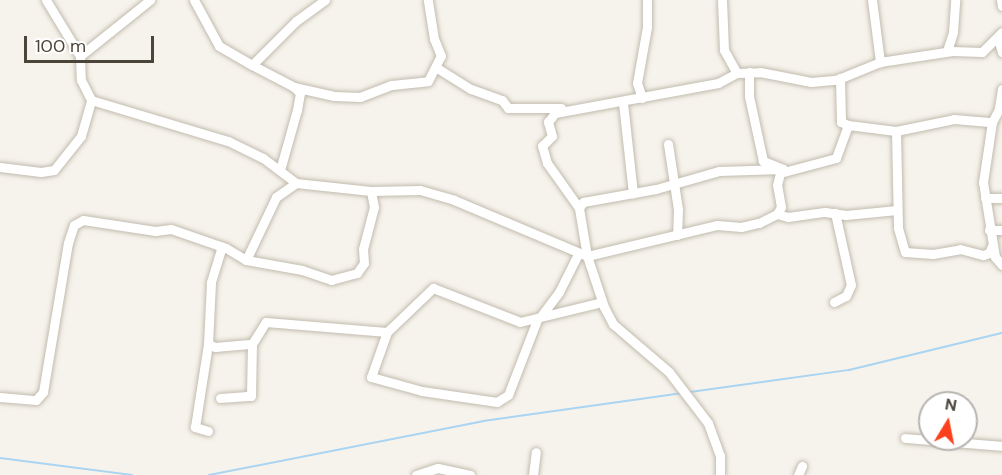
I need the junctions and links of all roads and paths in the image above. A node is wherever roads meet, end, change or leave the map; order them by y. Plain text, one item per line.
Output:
1 (46, 0) edge
2 (150, 0) edge
3 (195, 0) edge
4 (325, 0) edge
5 (428, 0) edge
6 (647, 0) edge
7 (722, 0) edge
8 (872, 0) edge
9 (955, 0) edge
10 (1001, 0) edge
11 (1002, 6) edge
12 (1000, 36) edge
13 (947, 51) junction
14 (1002, 52) edge
15 (80, 56) junction
16 (880, 62) junction
17 (252, 65) junction
18 (437, 68) junction
19 (749, 72) junction
20 (737, 74) junction
21 (840, 78) junction
22 (294, 87) junction
23 (1002, 89) edge
24 (642, 98) junction
25 (91, 100) junction
26 (1001, 102) edge
27 (623, 103) junction
28 (572, 107) junction
29 (992, 122) junction
30 (848, 125) junction
31 (896, 130) junction
32 (668, 144) dead end
33 (0, 167) edge
34 (783, 169) junction
35 (280, 170) junction
36 (674, 182) junction
37 (296, 183) junction
38 (371, 191) junction
39 (633, 193) junction
40 (985, 198) junction
41 (1002, 198) edge
42 (579, 208) junction
43 (897, 210) junction
44 (836, 213) junction
45 (777, 214) junction
46 (989, 230) junction
47 (1002, 230) edge
48 (677, 235) junction
49 (992, 246) junction
50 (222, 247) junction
51 (582, 255) junction
52 (246, 260) junction
53 (1002, 265) edge
54 (602, 302) junction
55 (834, 302) dead end
56 (539, 319) junction
57 (387, 332) junction
58 (208, 344) junction
59 (252, 344) junction
60 (0, 397) edge
61 (220, 398) dead end
62 (208, 431) dead end
63 (904, 438) dead end
64 (1002, 446) edge
65 (536, 452) dead end
66 (416, 475) edge
67 (470, 475) edge
68 (533, 475) edge
69 (720, 475) edge

1 - 15 street
2 - 15 street
3 - 17 street
4 - 17 street
5 - 18 street
6 - 24 street
7 - 20 street
8 - 16 street
9 - 13 street
10 - 11 street
12 - 13 street
12 - 14 street
13 - 16 street
15 - 25 street
16 - 21 street
17 - 22 street
18 - 22 street
18 - 28 street
19 - 20 street
19 - 21 street
19 - 34 street
20 - 24 street
21 - 30 street
22 - 35 street
23 - 26 street
24 - 27 street
25 - 33 street
25 - 35 street
26 - 29 street
27 - 28 street
27 - 39 street
28 - 42 street
29 - 31 street
29 - 40 street
30 - 31 street
30 - 34 street
31 - 43 street
32 - 36 street
34 - 36 street
34 - 45 street
35 - 37 street
36 - 39 street
36 - 48 street
37 - 38 street
37 - 52 street
38 - 51 street
38 - 52 street
39 - 42 street
40 - 41 street
40 - 46 street
42 - 51 street
43 - 44 street
43 - 49 street
44 - 45 street
44 - 55 street
45 - 48 street
46 - 47 street
46 - 49 street
48 - 51 street
49 - 53 street
50 - 52 street
50 - 58 street
50 - 60 street
51 - 54 street
51 - 56 street
54 - 56 street
54 - 69 street
56 - 57 street
56 - 57 street
57 - 59 street
58 - 59 street
58 - 62 street
59 - 61 street
63 - 64 street
65 - 68 street
66 - 67 street

